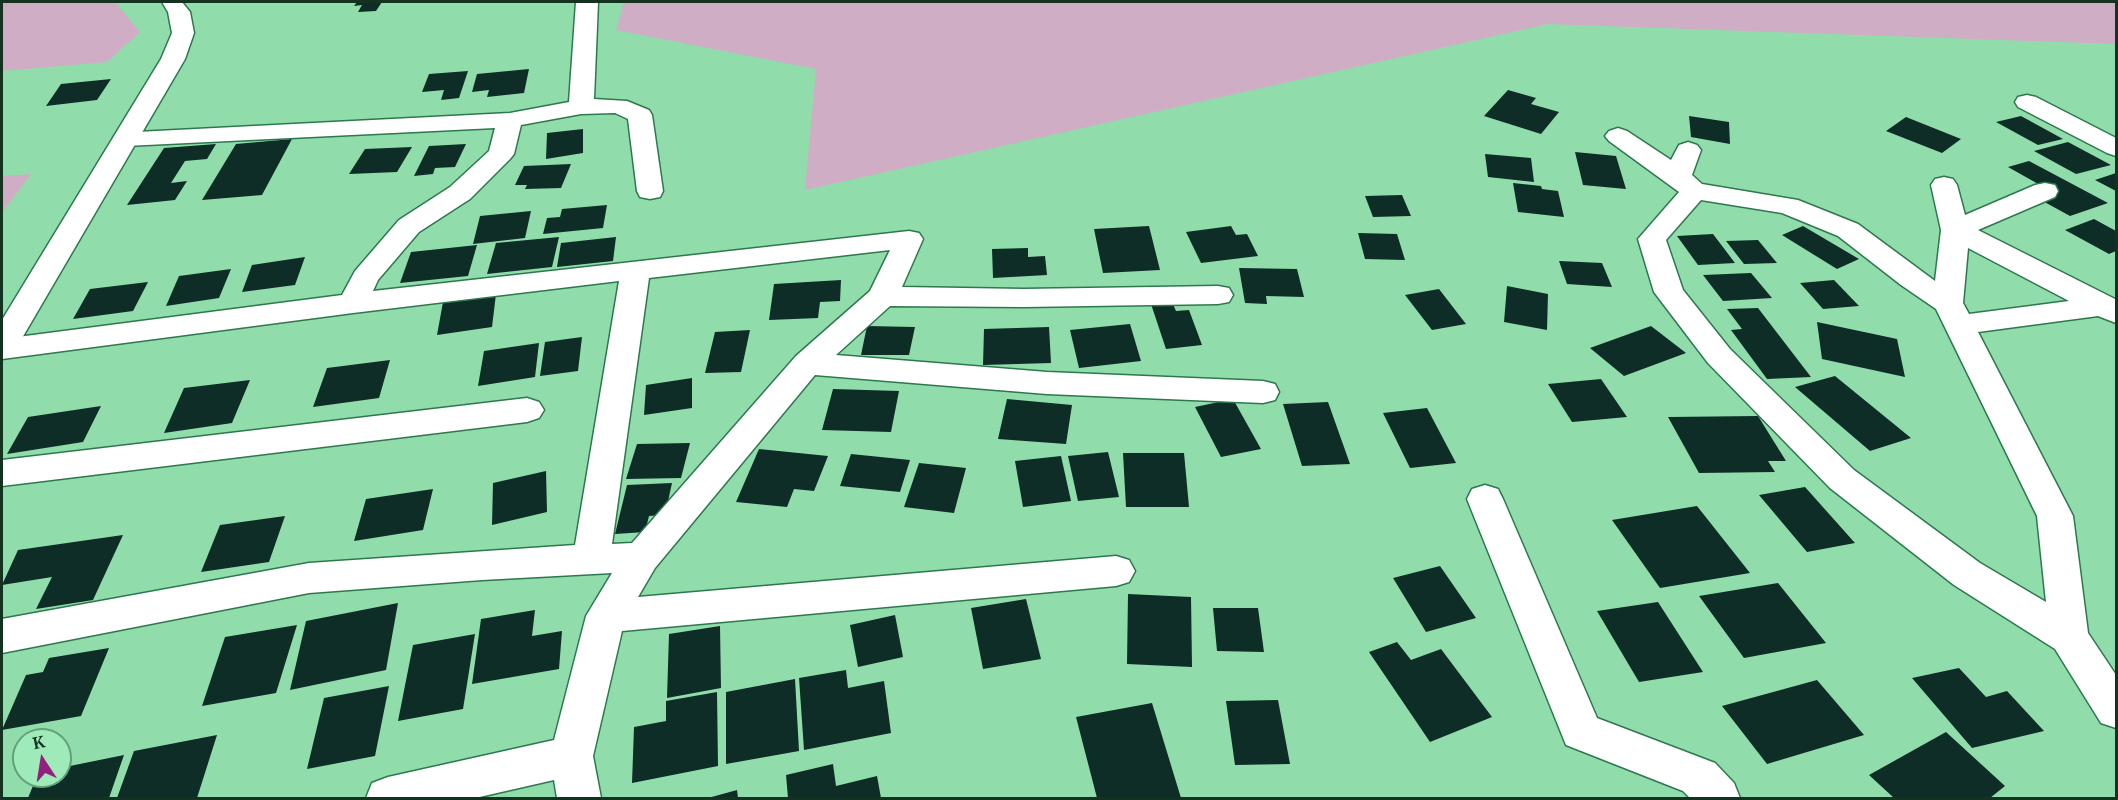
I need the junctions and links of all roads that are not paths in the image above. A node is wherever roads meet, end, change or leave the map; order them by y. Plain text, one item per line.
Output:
1 (172, 2) edge
2 (587, 2) edge
3 (2027, 102) dead end
4 (581, 106) junction
5 (510, 120) junction
6 (1618, 136) dead end
7 (126, 138) junction
8 (2116, 148) edge
9 (1688, 150) dead end
10 (1686, 184) junction
11 (1944, 185) dead end
12 (650, 191) dead end
13 (2045, 191) dead end
14 (1955, 230) junction
15 (636, 270) junction
16 (1218, 295) dead end
17 (883, 296) junction
18 (353, 303) junction
19 (2110, 310) edge
20 (1954, 314) junction
21 (2, 347) edge
22 (807, 364) junction
23 (1263, 392) dead end
24 (526, 410) dead end
25 (2, 473) edge
26 (1485, 499) dead end
27 (642, 557) junction
28 (591, 560) junction
29 (1116, 571) dead end
30 (606, 616) junction
31 (2, 636) edge
32 (2069, 637) junction
33 (2116, 710) edge
34 (572, 756) junction
35 (388, 798) edge
36 (579, 798) edge
37 (1718, 798) edge

1 - 7 street
2 - 4 street
3 - 8 street
4 - 5 street
4 - 12 street
5 - 7 street
5 - 18 street
6 - 10 street
7 - 21 street
9 - 10 street
10 - 20 street
10 - 32 street
11 - 14 street
13 - 14 street
14 - 19 street
14 - 20 street
15 - 17 street
15 - 18 street
15 - 28 street
16 - 17 street
17 - 22 street
18 - 21 street
19 - 20 street
20 - 32 street
22 - 23 street
22 - 27 street
24 - 25 street
26 - 37 street
27 - 28 street
27 - 30 street
28 - 31 street
29 - 30 street
30 - 34 street
32 - 33 street
34 - 35 street
34 - 36 street

